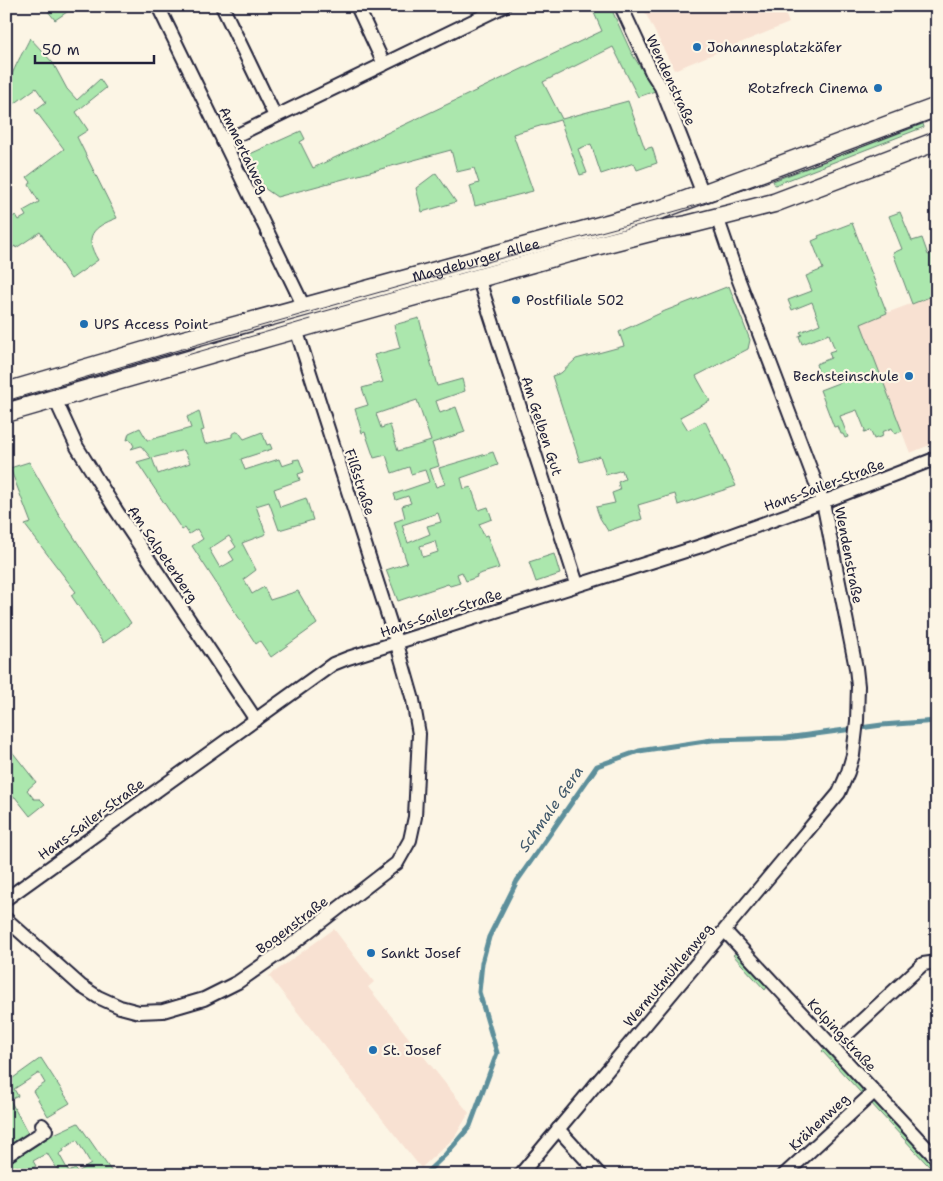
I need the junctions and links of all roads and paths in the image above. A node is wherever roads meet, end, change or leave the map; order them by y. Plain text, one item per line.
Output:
1 (158, 6) edge
2 (222, 6) edge
3 (357, 6) edge
4 (621, 6) edge
5 (499, 7) edge
6 (384, 64) junction
7 (937, 107) edge
8 (275, 116) junction
9 (937, 141) edge
10 (223, 142) junction
11 (703, 194) junction
12 (716, 217) junction
13 (478, 277) junction
14 (304, 307) junction
15 (296, 329) junction
16 (6, 392) edge
17 (55, 399) junction
18 (6, 413) edge
19 (937, 458) edge
20 (823, 502) junction
21 (577, 584) junction
22 (397, 644) junction
23 (256, 720) junction
24 (839, 793) joint
25 (6, 899) edge
26 (6, 919) edge
27 (725, 931) junction
28 (937, 962) edge
29 (844, 1037) dead end
30 (874, 1092) junction
31 (42, 1126) dead end
32 (558, 1129) junction
33 (6, 1156) edge
34 (937, 1158) edge
35 (520, 1175) edge
36 (600, 1175) edge
37 (784, 1175) edge

1 - 10 street, Ammertalweg
2 - 8 street
3 - 6 street
4 - 11 street, Wendenstraße
5 - 6 street
6 - 8 street
7 - 11 main road, Magdeburger Allee
8 - 10 street
9 - 12 main road, Magdeburger Allee
10 - 14 street, Ammertalweg
11 - 14 main road, Magdeburger Allee
12 - 13 main road, Magdeburger Allee
12 - 20 street, Wendenstraße
13 - 15 main road, Magdeburger Allee
13 - 21 street, Am Gelben Gut
14 - 16 main road, Magdeburger Allee
15 - 17 main road, Magdeburger Allee
15 - 22 street, Filßstraße
17 - 18 main road, Magdeburger Allee
17 - 23 street, Am Salpeterberg
19 - 20 street, Hans-Sailer-Straße
20 - 21 street, Hans-Sailer-Straße
20 - 24 street, Wendenstraße
21 - 22 street, Hans-Sailer-Straße
22 - 23 street, Hans-Sailer-Straße
22 - 26 street, Bogenstraße
23 - 25 street, Hans-Sailer-Straße
24 - 27 street, Wermutmühlenweg
27 - 30 street, Kolpingstraße
27 - 32 street, Wermutmühlenweg
28 - 29 street, Kolpingstraße
30 - 34 street, Kolpingstraße
30 - 37 street, Krähenweg
31 - 33 street
32 - 35 street, Wermutmühlenweg
32 - 36 street

